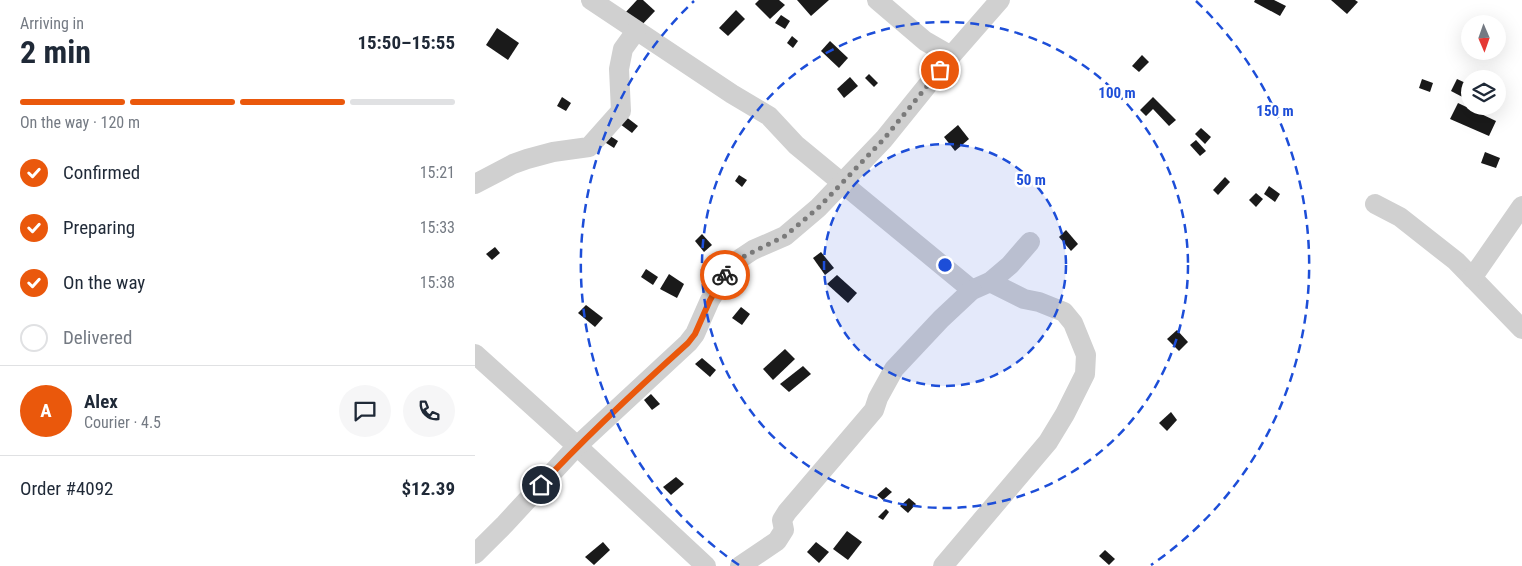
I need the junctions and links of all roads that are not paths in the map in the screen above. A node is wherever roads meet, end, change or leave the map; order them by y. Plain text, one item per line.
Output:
1 (591, 0) edge
2 (877, 0) edge
3 (1000, 0) edge
4 (636, 31) junction
5 (951, 56) junction
6 (842, 182) junction
7 (475, 184) edge
8 (1375, 204) dead end
9 (1522, 206) edge
10 (1030, 242) dead end
11 (1472, 278) junction
12 (981, 286) junction
13 (1522, 329) edge
14 (475, 354) edge
15 (577, 446) junction
16 (475, 554) edge
17 (706, 566) edge
18 (740, 566) edge
19 (943, 566) edge

1 - 4 street
2 - 5 street
3 - 5 street
4 - 6 street
4 - 7 street
5 - 6 street
6 - 12 street
6 - 15 street
8 - 11 street
9 - 11 street
10 - 12 street
11 - 13 street
12 - 18 street
12 - 19 street
14 - 15 street
15 - 16 street
15 - 17 street

